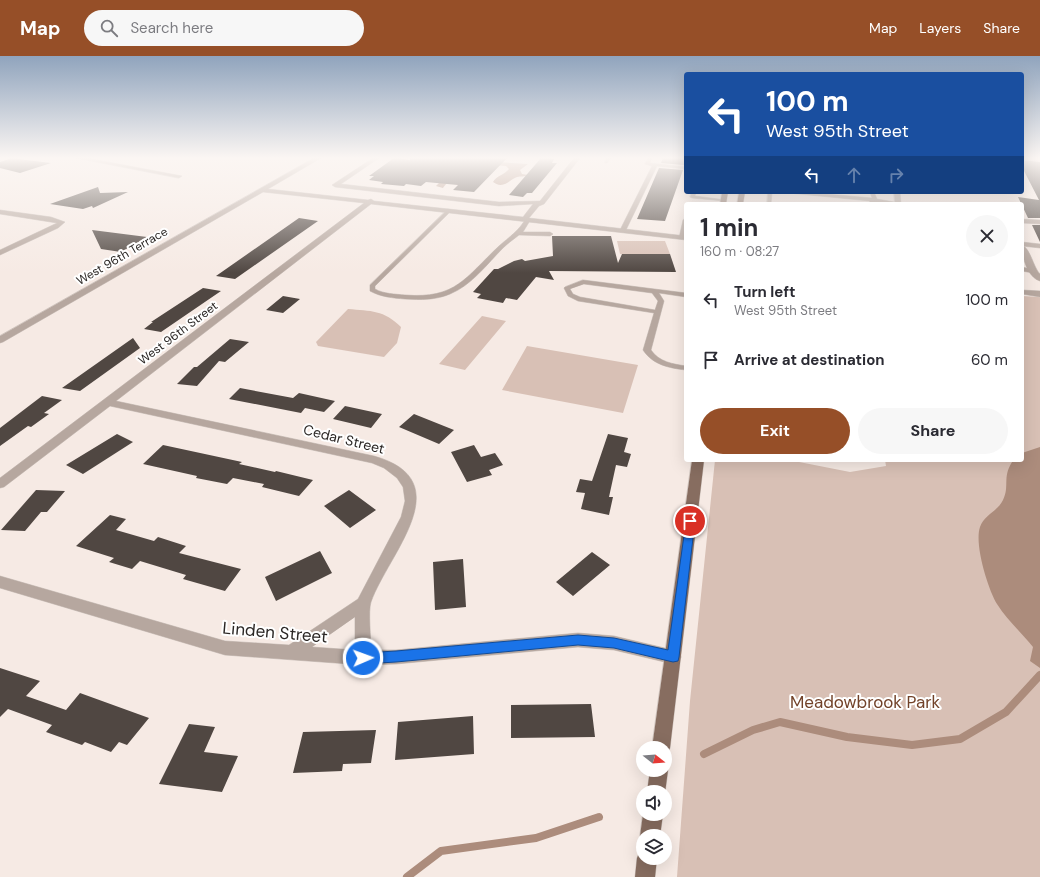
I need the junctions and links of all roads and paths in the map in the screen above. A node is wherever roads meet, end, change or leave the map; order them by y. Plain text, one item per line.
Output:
1 (251, 196) edge
2 (325, 196) edge
3 (433, 196) edge
4 (547, 196) edge
5 (640, 196) edge
6 (702, 196) edge
7 (836, 196) edge
8 (874, 196) edge
9 (875, 200) junction
10 (371, 201) junction
11 (724, 202) edge
12 (872, 202) edge
13 (886, 202) edge
14 (542, 203) junction
15 (450, 210) junction
16 (0, 212) edge
17 (529, 219) junction
18 (1024, 221) edge
19 (1040, 222) edge
20 (623, 230) junction
21 (518, 234) junction
22 (550, 234) dead end
23 (684, 237) edge
24 (1024, 245) edge
25 (1040, 246) edge
26 (1024, 250) edge
27 (0, 253) edge
28 (1024, 269) edge
29 (1033, 271) junction
30 (1040, 279) edge
31 (654, 291) junction
32 (1024, 292) edge
33 (1040, 294) edge
34 (684, 295) edge
35 (657, 312) junction
36 (0, 340) edge
37 (684, 368) edge
38 (108, 402) junction
39 (698, 462) edge
40 (0, 484) edge
41 (0, 582) edge
42 (363, 603) junction
43 (291, 653) junction
44 (673, 657) junction
45 (363, 658) junction
46 (663, 741) edge
47 (646, 865) edge
48 (645, 877) edge

1 - 36 street, West 96th Terrace
2 - 10 street
3 - 14 street
4 - 14 street
5 - 20 lane
6 - 11 lane
7 - 9 lane
8 - 9 lane
9 - 12 lane
9 - 13 lane
10 - 15 street
10 - 38 street, West 96th Street
14 - 17 street
15 - 17 street
15 - 21 lane
16 - 27 street
17 - 20 street
17 - 21 lane
18 - 19 street
20 - 23 street
21 - 22 lane
24 - 25 lane
26 - 29 street
28 - 29 lane
29 - 30 street
31 - 34 lane
31 - 35 lane
31 - 35 lane
32 - 33 street
35 - 37 lane
38 - 40 street, West 96th Street
38 - 42 street, Cedar Street
39 - 44 main road
41 - 43 street, Linden Street
42 - 43 street
42 - 45 street, Cedar Street
43 - 45 street, Linden Street
44 - 45 street, Linden Street
44 - 46 main road
47 - 48 main road

